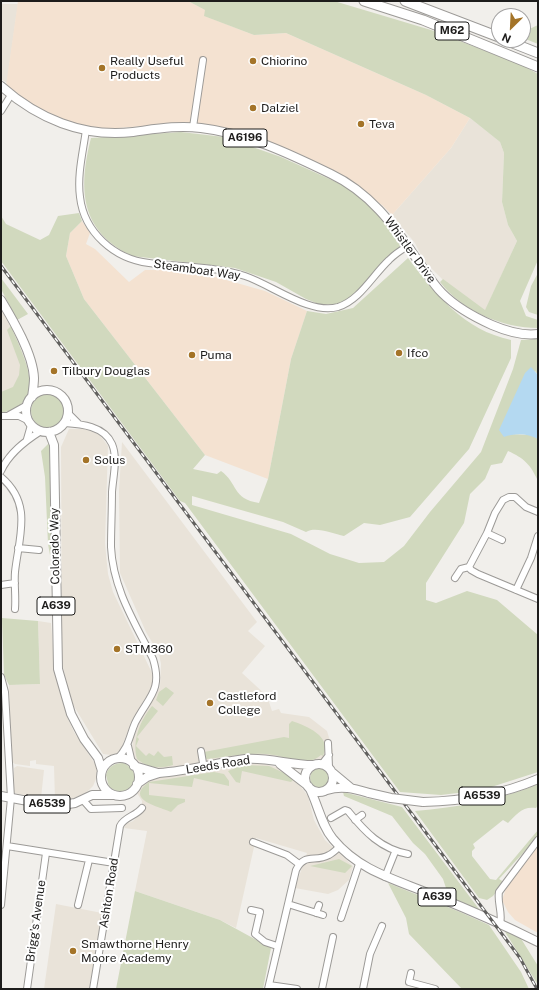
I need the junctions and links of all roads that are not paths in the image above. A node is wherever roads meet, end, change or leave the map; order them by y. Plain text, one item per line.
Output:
1 (364, 1) edge
2 (405, 1) edge
3 (491, 35) edge
4 (524, 48) edge
5 (538, 54) edge
6 (203, 60) dead end
7 (538, 67) edge
8 (1, 86) edge
9 (11, 95) junction
10 (1, 111) edge
11 (193, 127) junction
12 (86, 130) junction
13 (408, 246) junction
14 (1, 300) edge
15 (538, 334) edge
16 (34, 377) junction
17 (46, 390) junction
18 (32, 397) junction
19 (27, 405) junction
20 (68, 413) junction
21 (9, 415) junction
22 (1, 416) edge
23 (30, 423) junction
24 (64, 424) junction
25 (79, 424) junction
26 (45, 431) junction
27 (27, 439) junction
28 (54, 445) junction
29 (1, 471) edge
30 (1, 477) edge
31 (538, 512) edge
32 (487, 533) junction
33 (538, 536) edge
34 (502, 540) dead end
35 (18, 548) junction
36 (39, 550) dead end
37 (469, 566) junction
38 (455, 578) dead end
39 (15, 583) junction
40 (1, 585) edge
41 (516, 590) junction
42 (538, 599) edge
43 (15, 609) dead end
44 (2, 677) edge
45 (328, 743) dead end
46 (128, 746) junction
47 (201, 751) dead end
48 (98, 758) junction
49 (115, 759) junction
50 (277, 762) junction
51 (203, 763) dead end
52 (133, 765) junction
53 (324, 767) junction
54 (159, 773) junction
55 (102, 774) junction
56 (538, 779) edge
57 (137, 784) junction
58 (308, 786) junction
59 (352, 788) junction
60 (326, 790) junction
61 (92, 795) junction
62 (114, 795) junction
63 (1, 796) edge
64 (11, 798) junction
65 (83, 800) junction
66 (318, 805) junction
67 (122, 808) dead end
68 (142, 808) dead end
69 (362, 815) dead end
70 (331, 818) dead end
71 (355, 820) junction
72 (538, 840) edge
73 (253, 842) dead end
74 (7, 846) junction
75 (339, 847) junction
76 (395, 852) junction
77 (46, 853) junction
78 (408, 854) dead end
79 (89, 860) junction
80 (114, 863) junction
81 (299, 864) junction
82 (359, 864) junction
83 (385, 877) junction
84 (78, 904) dead end
85 (288, 904) junction
86 (319, 904) dead end
87 (1, 905) edge
88 (251, 910) dead end
89 (316, 913) junction
90 (323, 915) dead end
91 (341, 918) dead end
92 (500, 924) junction
93 (383, 926) dead end
94 (333, 937) dead end
95 (538, 942) edge
96 (278, 946) junction
97 (411, 973) dead end
98 (268, 987) edge
99 (27, 989) edge
100 (93, 989) edge
101 (297, 989) edge
102 (322, 989) edge
103 (363, 989) edge
104 (435, 989) edge

1 - 7 highway, M62
2 - 3 highway, M62
4 - 5 highway
6 - 11 street
8 - 9 main road, Whistler Drive / A6196
9 - 10 street
9 - 12 main road, Whistler Drive / A6196
11 - 12 main road, Whistler Drive / A6196
11 - 13 main road, Whistler Drive / A6196
12 - 13 street, Steamboat Way
13 - 15 main road, Whistler Drive / A6196
14 - 16 main road
16 - 17 main road
16 - 18 main road
17 - 18 main road
17 - 20 main road
18 - 19 main road
19 - 21 street
19 - 23 main road
20 - 24 main road, A639
20 - 25 street
21 - 22 street
21 - 23 street
23 - 26 main road
23 - 27 street
24 - 25 street
24 - 26 main road
24 - 28 main road, Colorado Way / A639
25 - 46 street
26 - 27 street
26 - 28 main road, Colorado Way / A639
27 - 29 street
28 - 48 main road, Colorado Way / A639
30 - 35 street
31 - 32 street
32 - 34 street
32 - 37 street
33 - 41 street
35 - 36 street
35 - 39 street
37 - 38 street
37 - 41 street
39 - 40 street
39 - 43 street
41 - 42 street
44 - 64 street
45 - 53 street
46 - 49 street
46 - 52 street
47 - 51 street
48 - 49 main road
48 - 55 main road, Colorado Way / A639
49 - 52 main road
49 - 55 main road
50 - 53 main road, A639
50 - 54 main road, Leeds Road / A639
50 - 58 main road, A639
52 - 54 main road, A639
52 - 57 main road
53 - 58 main road
53 - 59 main road, A6539
53 - 60 main road
54 - 57 main road, A639
55 - 61 main road
55 - 62 main road
56 - 59 main road, A6539, bridge
57 - 62 main road
58 - 60 main road, A639
58 - 66 main road, A639
59 - 60 main road, A6539
60 - 66 main road
61 - 62 main road, A6539
61 - 65 main road, A6539
63 - 64 main road, A6539
64 - 65 main road, A6539
64 - 74 street
65 - 67 street
66 - 75 main road, A639
68 - 80 street, Ashton Road
69 - 71 street
70 - 71 street
71 - 76 street
72 - 92 street
73 - 81 street
74 - 77 street
74 - 87 street
75 - 81 street
75 - 82 main road, A639
76 - 78 street
76 - 83 street
77 - 79 street
77 - 99 street, Brigg's Avenue
79 - 80 street
79 - 84 street
80 - 100 street, Ashton Road
81 - 85 street
82 - 83 main road, A639
82 - 91 street
83 - 92 main road, A639
85 - 89 street
85 - 96 street
86 - 89 street
88 - 96 street
89 - 90 street
92 - 95 main road, A639
93 - 103 street
94 - 102 street
96 - 98 street
97 - 104 street
98 - 101 street

